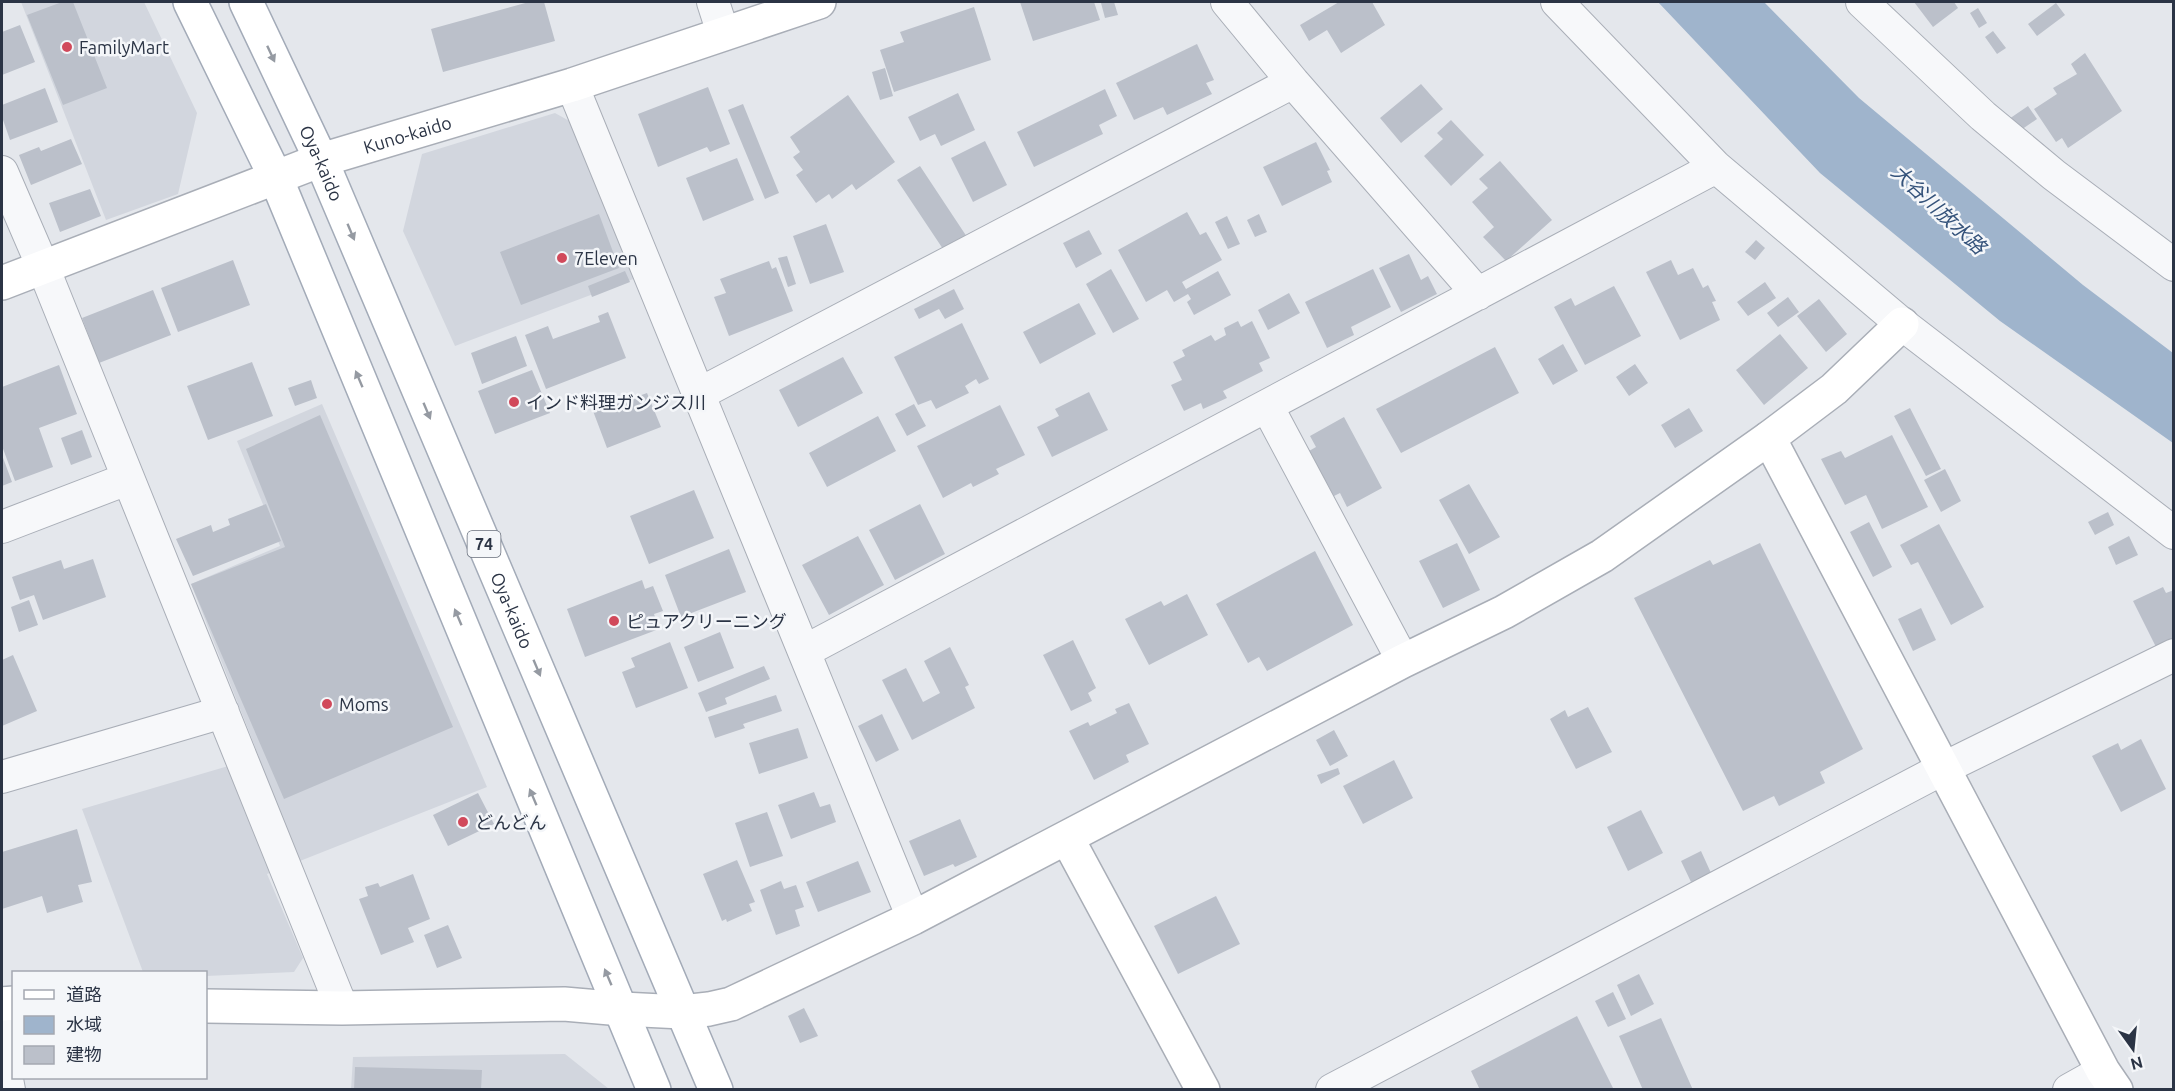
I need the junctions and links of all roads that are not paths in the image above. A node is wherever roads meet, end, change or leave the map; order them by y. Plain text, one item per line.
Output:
1 (190, 2) edge
2 (246, 2) edge
3 (713, 2) edge
4 (819, 2) edge
5 (1227, 2) edge
6 (1557, 2) edge
7 (1862, 2) edge
8 (723, 33) junction
9 (1293, 82) junction
10 (572, 85) junction
11 (321, 160) junction
12 (1716, 167) junction
13 (2, 172) edge
14 (276, 178) junction
15 (2174, 265) edge
16 (43, 267) junction
17 (2, 283) edge
18 (1478, 294) junction
19 (1902, 324) junction
20 (699, 394) junction
21 (1267, 406) junction
22 (1769, 438) junction
23 (127, 479) junction
24 (2, 527) edge
25 (2174, 533) edge
26 (805, 651) junction
27 (2174, 655) edge
28 (1403, 661) junction
29 (223, 712) junction
30 (1944, 768) junction
31 (2, 777) edge
32 (1067, 838) junction
33 (913, 918) junction
34 (7, 1003) edge
35 (207, 1006) edge
36 (342, 1008) junction
37 (622, 1009) junction
38 (682, 1012) junction
39 (2110, 1080) edge
40 (9, 1089) edge
41 (654, 1089) edge
42 (716, 1089) edge
43 (1203, 1089) edge
44 (1332, 1089) edge
45 (2069, 1089) edge

1 - 14 street
2 -> 11 street, Oya-kaido / 74
3 - 8 street
4 - 8 street, Kuno-kaido
5 - 9 street
6 - 12 street
7 - 15 street
8 - 10 street, Kuno-kaido
9 - 18 street
9 - 20 street
10 - 11 street, Kuno-kaido
10 - 20 street
11 - 14 street, Kuno-kaido
11 -> 38 street, Oya-kaido / 74
12 - 18 street
12 - 19 street
13 - 16 street
14 - 16 street, Kuno-kaido
37 -> 14 street
16 - 17 street, Kuno-kaido
16 - 23 street
18 - 21 street
19 - 22 street
19 - 25 street
20 - 26 street
21 - 26 street
21 - 28 street
22 - 28 street
22 - 30 street
23 - 24 street
23 - 29 street
26 - 33 street
27 - 30 street
28 - 32 street
29 - 31 street
29 - 36 street
30 - 39 street
30 - 44 street
32 - 33 street
32 - 43 street
33 - 38 street
34 - 40 street
35 - 36 street
36 - 37 street
37 - 38 street
37 - 41 street
38 - 42 street, Oya-kaido / 74
39 - 45 street

